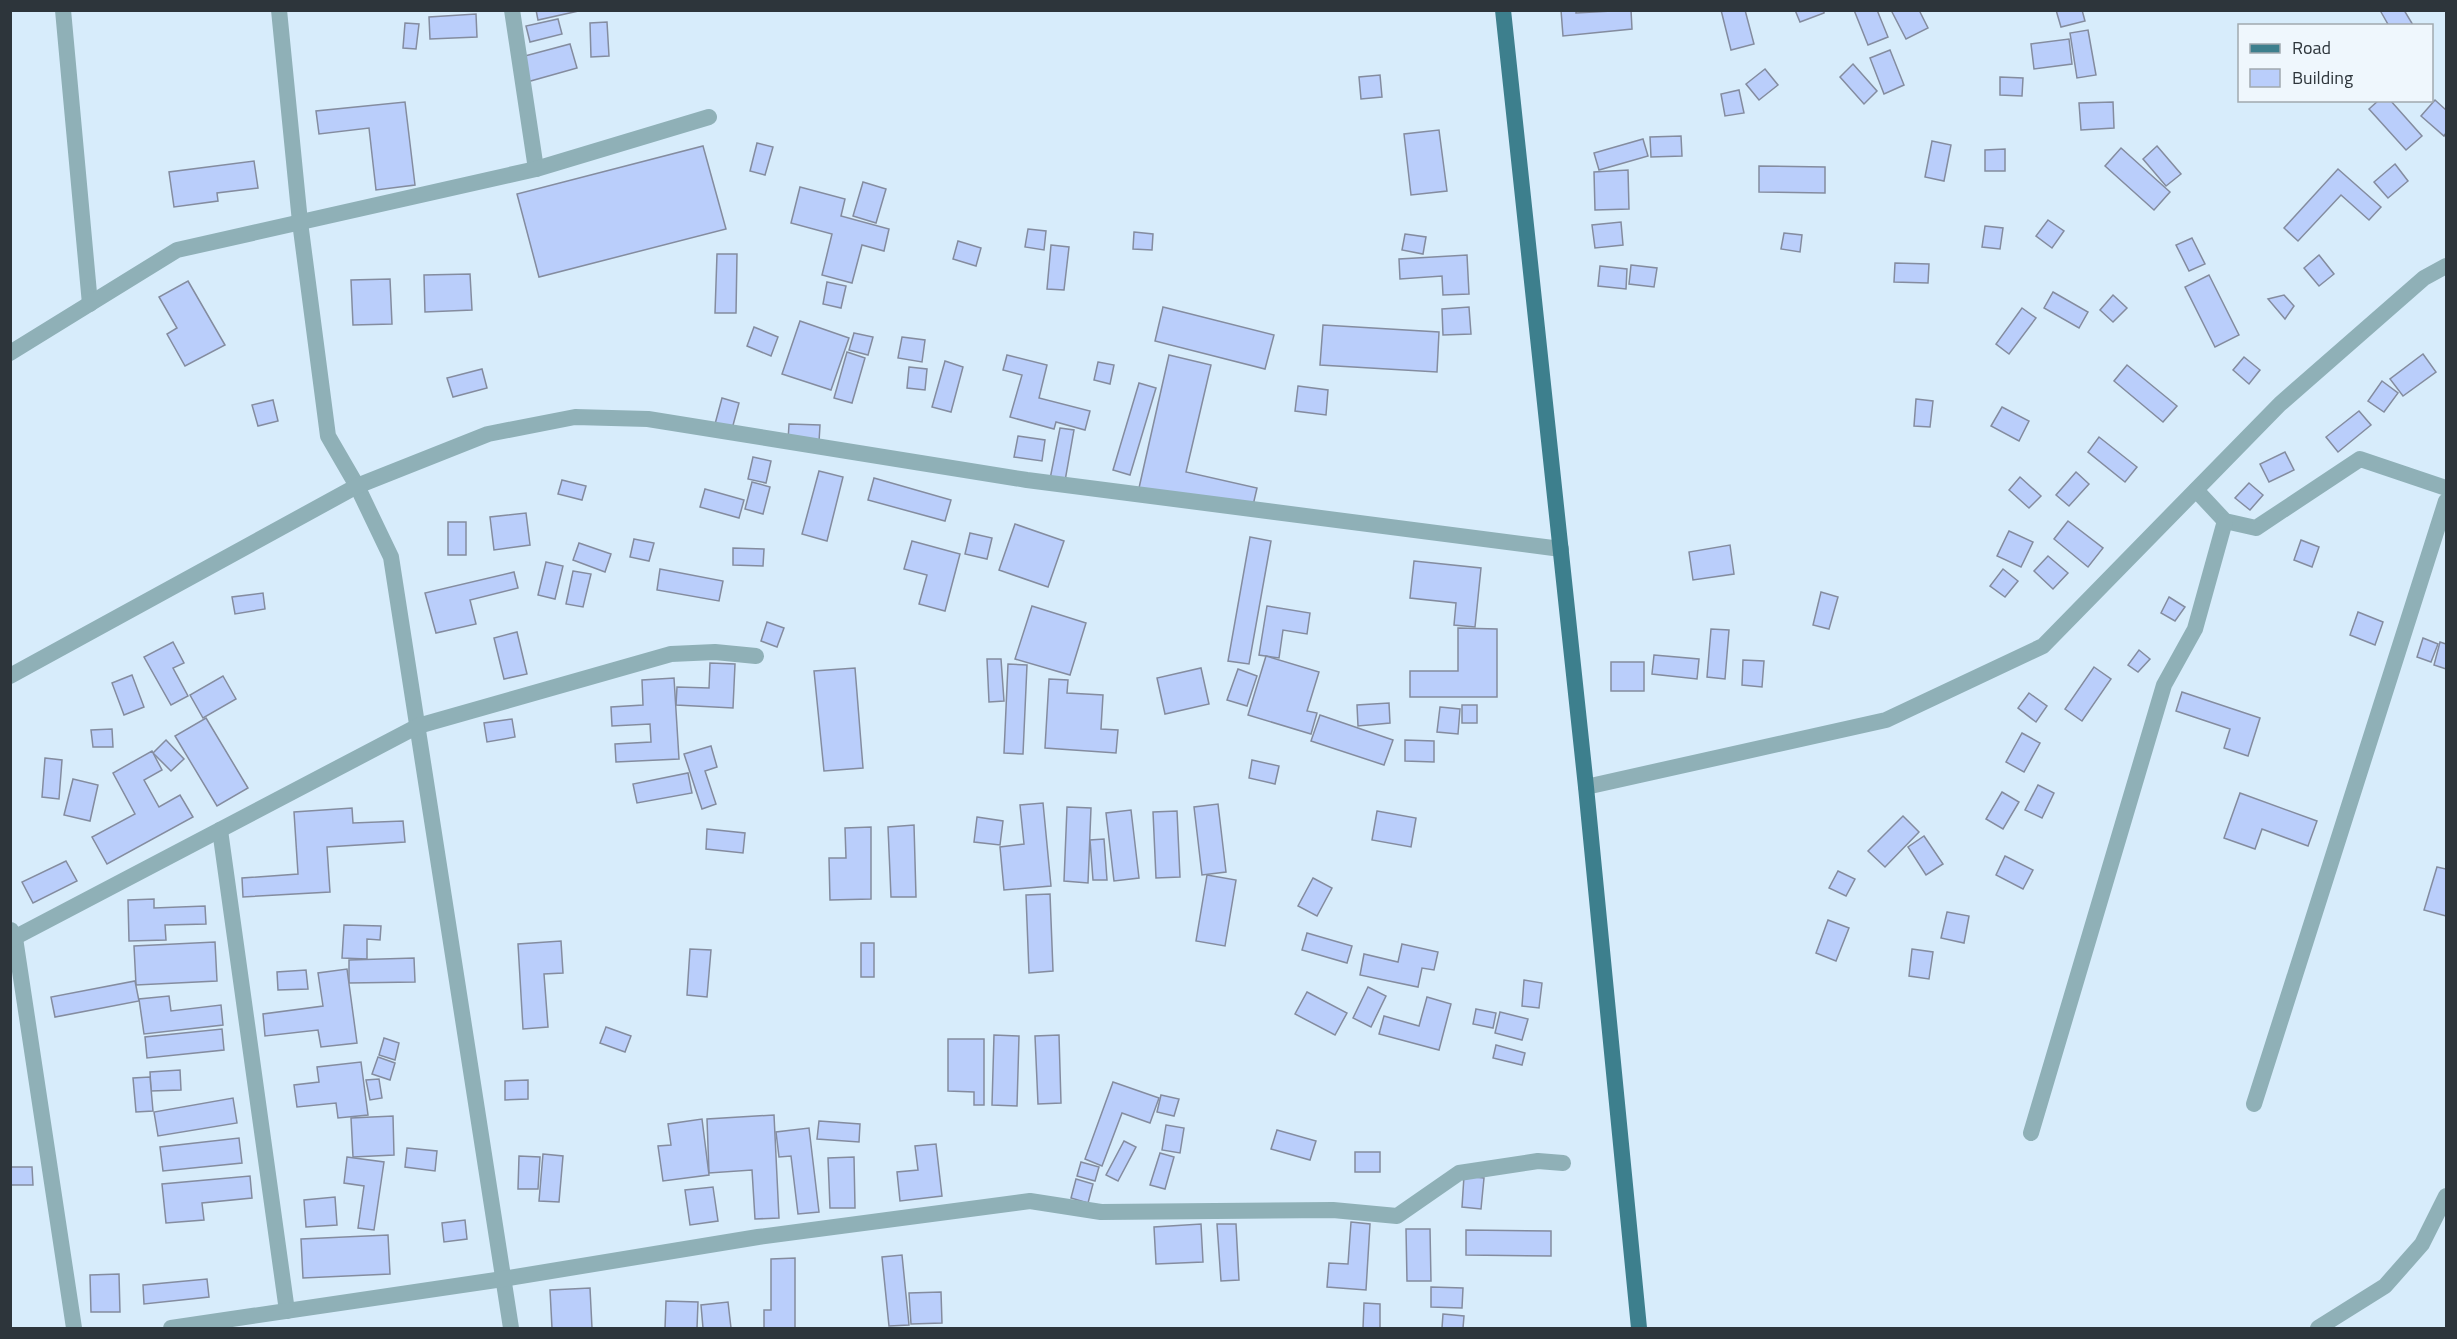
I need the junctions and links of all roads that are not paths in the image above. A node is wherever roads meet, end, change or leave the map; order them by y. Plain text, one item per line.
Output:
1 (63, 10) edge
2 (279, 10) edge
3 (512, 10) edge
4 (1503, 10) edge
5 (709, 117) dead end
6 (536, 170) junction
7 (300, 222) junction
8 (2446, 266) edge
9 (90, 304) junction
10 (10, 353) edge
11 (357, 486) junction
12 (2446, 488) edge
13 (2196, 490) junction
14 (2446, 501) edge
15 (2225, 521) junction
16 (1561, 549) junction
17 (756, 656) dead end
18 (10, 676) edge
19 (418, 726) junction
20 (1586, 787) junction
21 (220, 830) junction
22 (12, 935) edge
23 (2254, 1104) dead end
24 (2031, 1133) dead end
25 (1563, 1163) dead end
26 (2446, 1196) edge
27 (503, 1279) junction
28 (287, 1311) junction
29 (2330, 1326) edge
30 (74, 1329) edge
31 (171, 1329) edge
32 (511, 1329) edge
33 (1639, 1329) edge

1 - 9 street
2 - 7 street
3 - 6 street
4 - 16 main road
5 - 6 street
6 - 7 street
7 - 9 street
7 - 11 street
8 - 13 street
9 - 10 street
11 - 16 street
11 - 18 street
11 - 19 street
12 - 15 street
13 - 15 street
13 - 20 street
14 - 23 street
15 - 24 street
16 - 20 main road
17 - 19 street
19 - 21 street
19 - 27 street
20 - 33 main road
21 - 22 street
21 - 28 street
22 - 30 street
25 - 27 street
26 - 29 street
27 - 28 street
27 - 32 street
28 - 31 street

